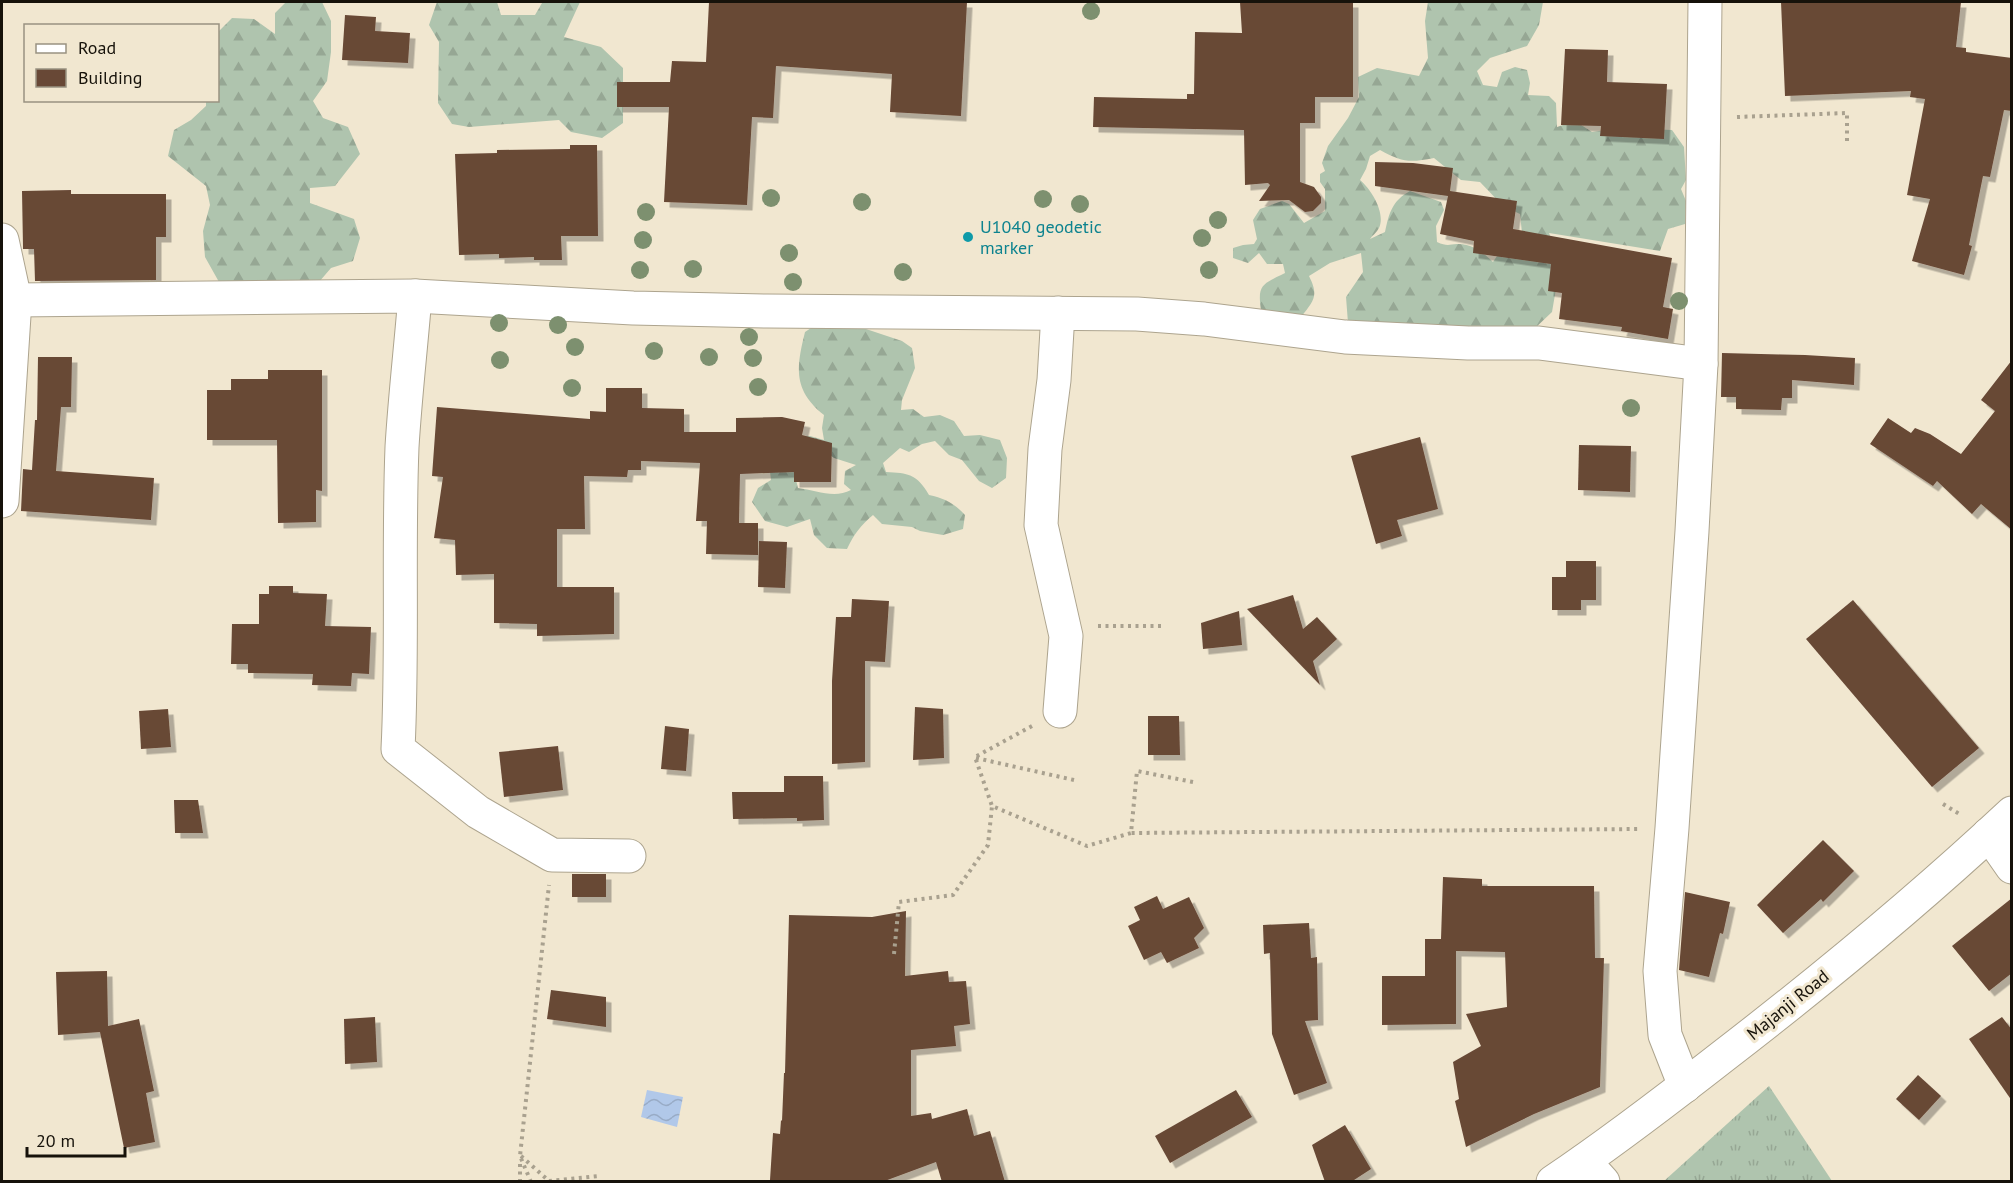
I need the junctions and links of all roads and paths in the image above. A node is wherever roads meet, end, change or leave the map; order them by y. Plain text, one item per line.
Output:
1 (1704, 2) edge
2 (1703, 118) junction
3 (1847, 145) dead end
4 (2, 240) edge
5 (415, 296) junction
6 (15, 300) junction
7 (1058, 313) junction
8 (1701, 364) junction
9 (2, 501) edge
10 (1162, 626) dead end
11 (1066, 636) junction
12 (1060, 711) joint
13 (975, 757) junction
14 (1074, 780) dead end
15 (1192, 782) dead end
16 (992, 806) junction
17 (2000, 823) edge
18 (1672, 828) junction
19 (1131, 833) junction
20 (552, 855) junction
21 (629, 856) dead end
22 (2012, 867) edge
23 (894, 954) dead end
24 (1685, 1086) junction
25 (520, 1156) junction
26 (1594, 1171) edge
27 (599, 1176) dead end
28 (520, 1182) edge
29 (531, 1182) edge
30 (1553, 1182) edge

1 - 2 street
2 - 3 path
2 - 8 street
4 - 6 street
5 - 6 street
5 - 7 street
5 - 20 street
6 - 9 street
7 - 8 street
7 - 11 street
8 - 18 street
10 - 11 path
11 - 12 street
12 - 13 path
13 - 14 path
13 - 16 path
15 - 19 path
16 - 19 path
16 - 23 path
17 - 22 street
17 - 24 street, Majanji Road
18 - 19 path
18 - 24 street
20 - 21 street
20 - 25 path
24 - 26 street, Majanji Road
25 - 27 path
25 - 28 path
25 - 29 path
26 - 30 street, Majanji Road

